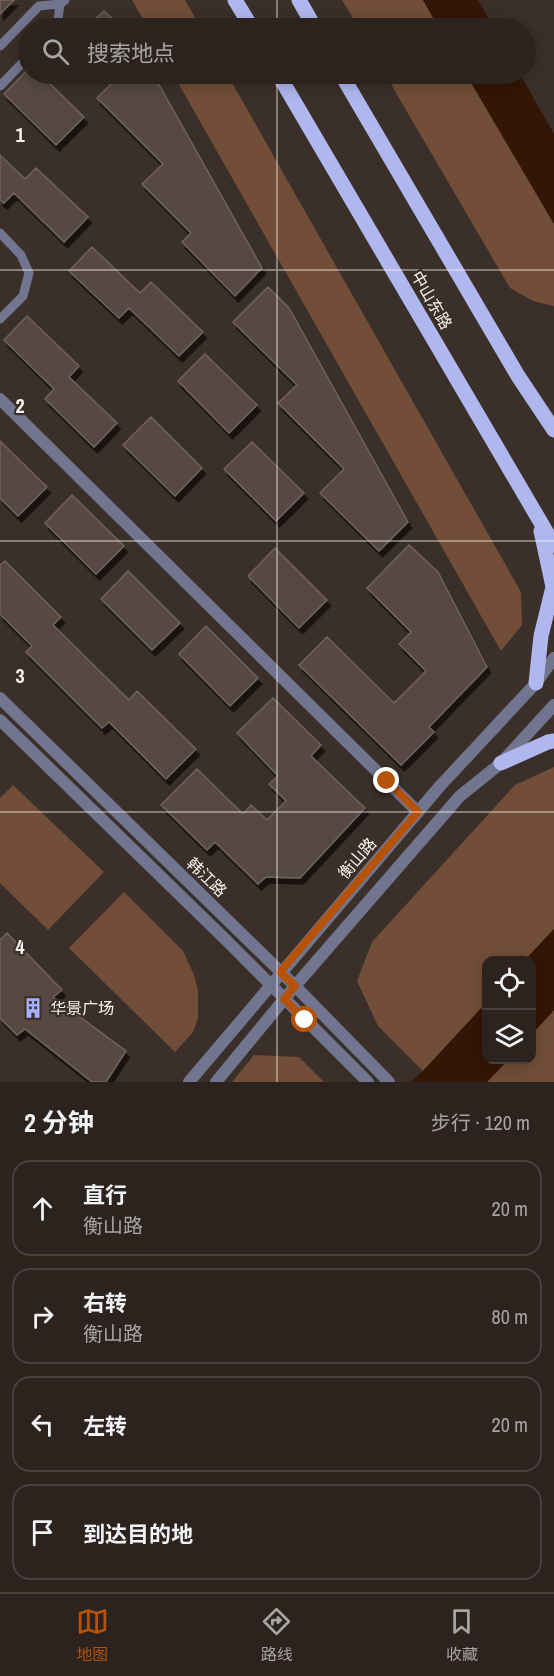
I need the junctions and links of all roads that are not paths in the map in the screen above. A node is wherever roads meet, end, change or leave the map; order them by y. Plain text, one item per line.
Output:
1 (235, 0) edge
2 (298, 0) edge
3 (63, 2) edge
4 (27, 18) edge
5 (59, 18) edge
6 (246, 18) edge
7 (309, 18) edge
8 (18, 28) edge
9 (0, 46) edge
10 (18, 67) edge
11 (284, 84) edge
12 (348, 84) edge
13 (0, 86) edge
14 (0, 233) edge
15 (0, 319) edge
16 (0, 399) edge
17 (554, 430) edge
18 (538, 517) junction
19 (554, 545) edge
20 (554, 658) edge
21 (536, 683) junction
22 (0, 698) edge
23 (554, 705) edge
24 (0, 720) edge
25 (554, 741) edge
26 (501, 763) junction
27 (418, 812) junction
28 (280, 972) junction
29 (270, 984) junction
30 (295, 986) junction
31 (284, 999) junction
32 (386, 1079) edge
33 (189, 1082) edge
34 (216, 1082) edge
35 (368, 1082) edge

1 - 6 main road
2 - 7 main road
3 - 4 lane
3 - 5 lane
8 - 9 lane
10 - 13 lane
11 - 18 main road, 中山东路
12 - 17 main road
14 - 15 lane
16 - 27 street
18 - 19 main road, 中山东路
18 - 21 main road
20 - 21 street, 衡山路
21 - 27 street, 衡山路
22 - 28 street, 韩江路
23 - 26 street
24 - 29 street, 韩江路
25 - 26 main road
26 - 30 street
27 - 28 street, 衡山路
28 - 29 street, 衡山路
28 - 30 street, 韩江路
29 - 31 street, 韩江路
29 - 33 street, 衡山路
30 - 31 street
30 - 32 street, 韩江路
31 - 34 street
31 - 35 street, 韩江路

